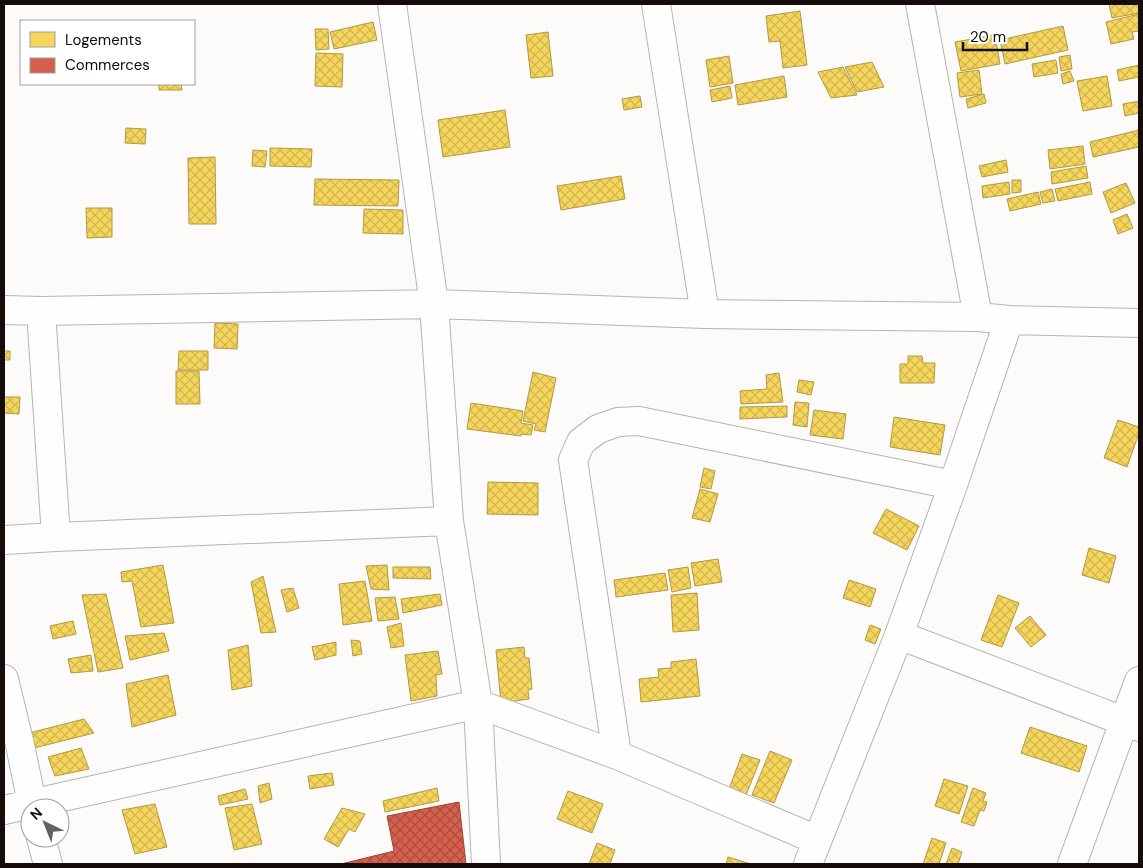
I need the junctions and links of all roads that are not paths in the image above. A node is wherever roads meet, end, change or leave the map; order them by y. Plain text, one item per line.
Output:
1 (392, 4) edge
2 (656, 4) edge
3 (920, 4) edge
4 (434, 304) junction
5 (4, 310) edge
6 (41, 311) junction
7 (705, 314) junction
8 (978, 317) junction
9 (1009, 320) junction
10 (1139, 323) edge
11 (953, 485) junction
12 (449, 521) junction
13 (56, 537) junction
14 (4, 540) edge
15 (899, 635) junction
16 (4, 679) edge
17 (1139, 681) edge
18 (478, 704) junction
19 (1132, 724) edge
20 (617, 755) junction
21 (31, 798) edge
22 (68, 798) edge
23 (20, 808) edge
24 (4, 810) edge
25 (44, 848) edge
26 (813, 852) edge
27 (48, 864) edge
28 (486, 864) edge
29 (1072, 864) edge

1 - 4 street
2 - 7 street
3 - 8 street
4 - 6 street
4 - 7 street
4 - 12 street
5 - 6 street
6 - 13 street
7 - 8 street
8 - 9 street
9 - 10 street
9 - 11 street
11 - 15 street
11 - 20 street
12 - 13 street
12 - 18 street
13 - 14 street
15 - 19 street
15 - 26 street
16 - 21 street
17 - 19 street
18 - 20 street
18 - 22 street
18 - 28 street
19 - 29 street
20 - 26 street
23 - 24 street
25 - 27 street

